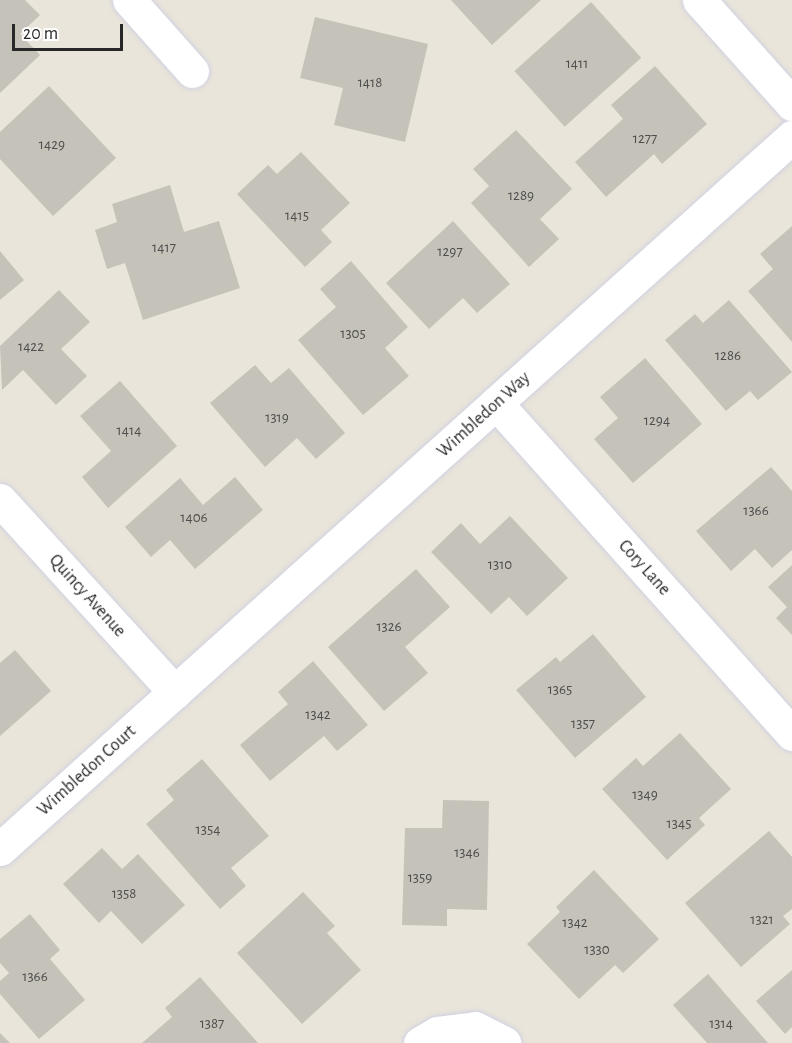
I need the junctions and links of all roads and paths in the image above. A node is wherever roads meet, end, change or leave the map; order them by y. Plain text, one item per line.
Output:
1 (129, 0) edge
2 (699, 0) edge
3 (192, 71) dead end
4 (792, 104) edge
5 (792, 137) edge
6 (496, 403) junction
7 (0, 500) edge
8 (175, 692) junction
9 (792, 734) edge
10 (0, 849) edge
11 (420, 1043) edge
12 (504, 1043) edge

1 - 3 street
2 - 4 street
5 - 6 street, Wimbledon Way
6 - 8 street, Wimbledon Way
6 - 9 street, Cory Lane
7 - 8 street, Quincy Avenue
8 - 10 street, Wimbledon Court
11 - 12 street

